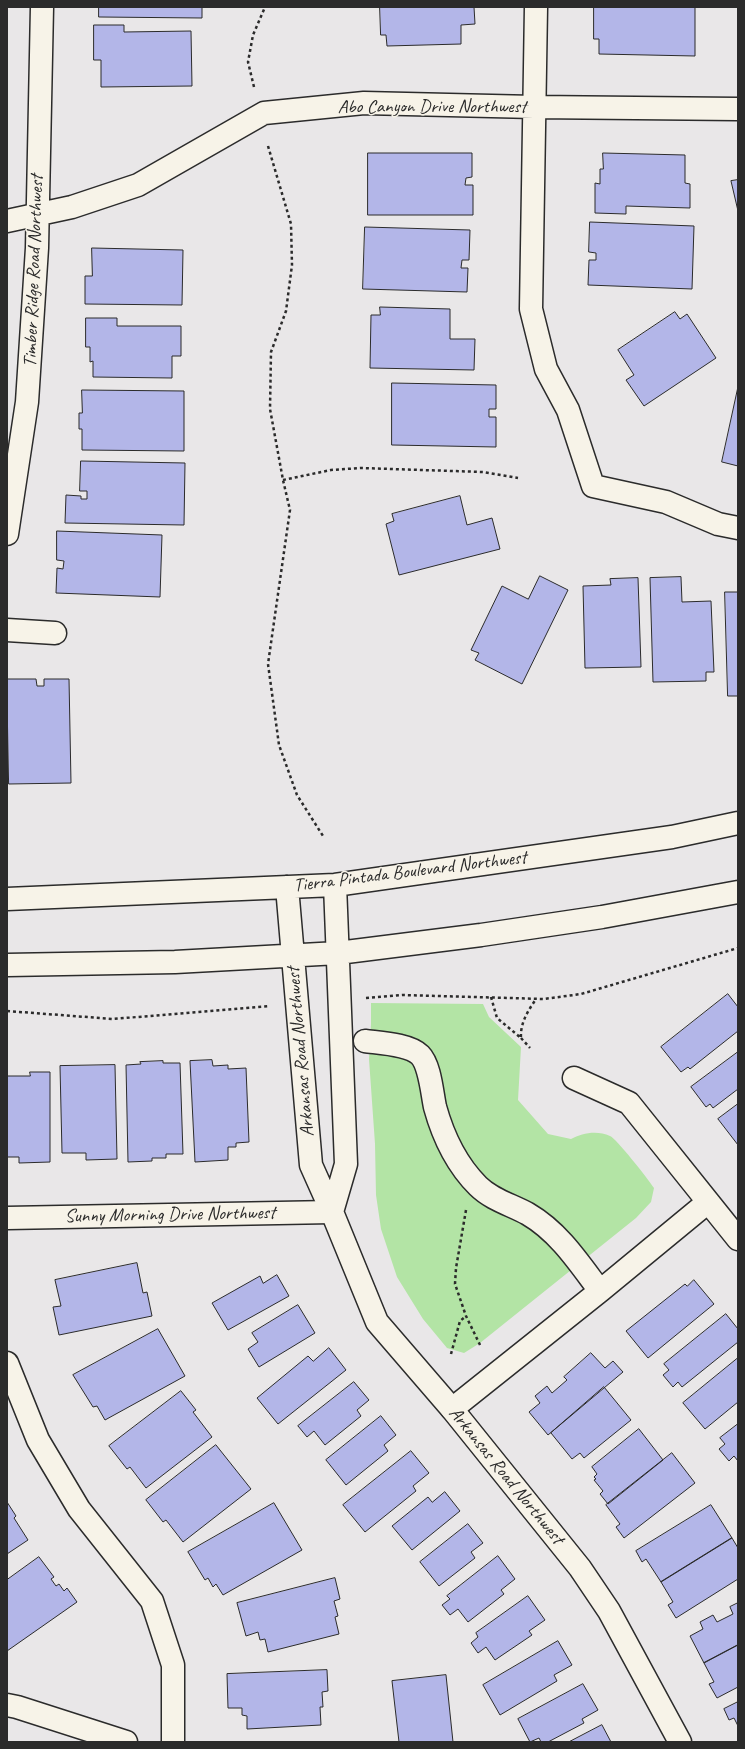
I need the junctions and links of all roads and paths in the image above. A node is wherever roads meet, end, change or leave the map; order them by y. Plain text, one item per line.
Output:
1 (42, 7) edge
2 (265, 7) edge
3 (536, 7) edge
4 (254, 87) dead end
5 (534, 108) junction
6 (738, 109) edge
7 (268, 146) dead end
8 (38, 215) junction
9 (7, 221) edge
10 (518, 478) dead end
11 (283, 480) junction
12 (738, 528) edge
13 (7, 534) edge
14 (7, 630) edge
15 (55, 633) dead end
16 (738, 824) edge
17 (323, 836) dead end
18 (335, 885) junction
19 (287, 887) junction
20 (738, 892) edge
21 (7, 899) edge
22 (738, 948) edge
23 (338, 953) junction
24 (292, 956) junction
25 (7, 965) edge
26 (490, 997) junction
27 (365, 998) dead end
28 (536, 999) junction
29 (270, 1006) dead end
30 (7, 1011) edge
31 (522, 1038) junction
32 (365, 1041) dead end
33 (530, 1048) dead end
34 (574, 1078) dead end
35 (479, 1186) junction
36 (708, 1202) junction
37 (332, 1212) junction
38 (7, 1218) edge
39 (738, 1239) edge
40 (600, 1292) junction
41 (466, 1316) junction
42 (481, 1347) dead end
43 (451, 1354) dead end
44 (7, 1363) edge
45 (452, 1409) junction
46 (7, 1705) edge
47 (126, 1742) edge
48 (173, 1742) edge
49 (680, 1742) edge

1 - 8 street, Timber Ridge Road Northwest
2 - 4 path
3 - 5 street
5 - 6 street, Abo Canyon Drive Northwest
5 - 8 street, Abo Canyon Drive Northwest
5 - 12 street
7 - 11 path
8 - 9 street, Abo Canyon Drive Northwest
8 - 13 street, Timber Ridge Road Northwest
10 - 11 path
11 - 17 path
14 - 15 street
16 - 18 street, Tierra Pintada Boulevard Northwest
18 - 19 street, Tierra Pintada Boulevard Northwest
18 - 23 street, Arkansas Road Northwest
19 - 21 street, Tierra Pintada Boulevard Northwest
19 - 24 street, Arkansas Road Northwest
20 - 23 street
22 - 28 path
23 - 24 street
23 - 37 street, Arkansas Road Northwest
24 - 25 street
24 - 37 street, Arkansas Road Northwest
26 - 27 path
26 - 28 path
26 - 31 path
28 - 31 path
29 - 30 path
31 - 33 path
32 - 35 street
34 - 36 street
35 - 40 street
35 - 41 path
36 - 39 street
36 - 40 street
37 - 38 street, Sunny Morning Drive Northwest
37 - 45 street, Arkansas Road Northwest
40 - 45 street
41 - 42 path
41 - 43 path
44 - 48 street
45 - 49 street, Arkansas Road Northwest
46 - 47 street

